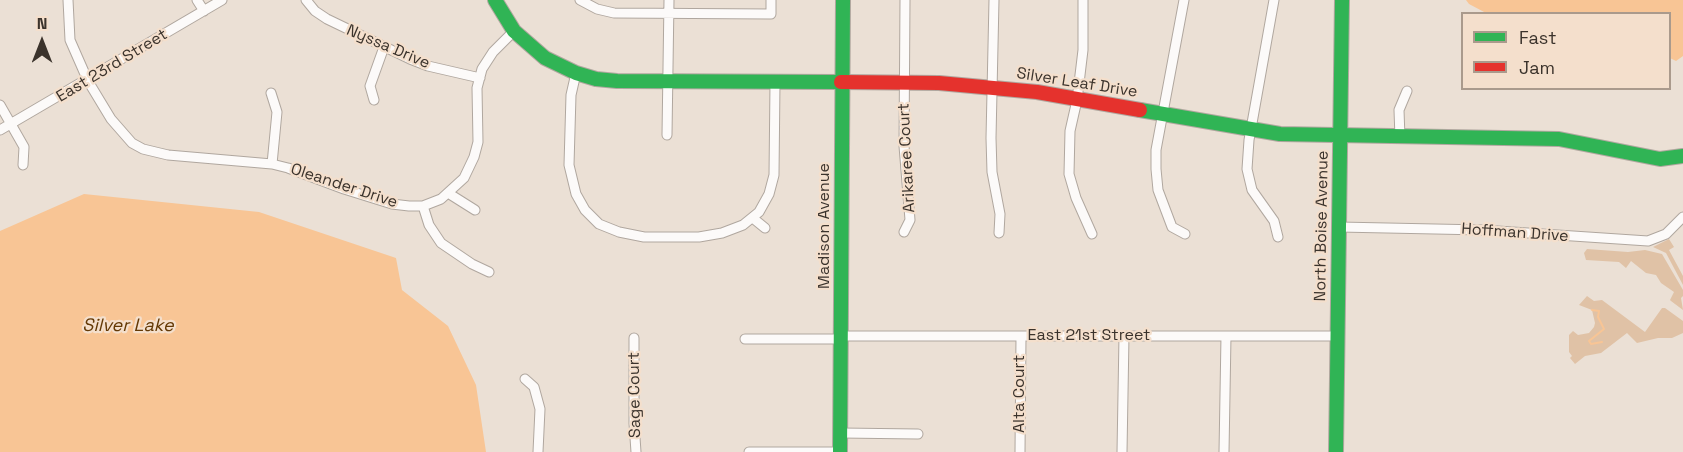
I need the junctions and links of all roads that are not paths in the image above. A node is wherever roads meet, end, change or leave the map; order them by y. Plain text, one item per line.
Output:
1 (68, 0) edge
2 (197, 0) edge
3 (222, 0) edge
4 (306, 0) edge
5 (495, 0) edge
6 (580, 0) edge
7 (669, 0) edge
8 (771, 0) edge
9 (843, 0) edge
10 (905, 0) edge
11 (994, 0) edge
12 (1083, 0) edge
13 (1184, 0) edge
14 (1274, 0) edge
15 (1342, 0) edge
16 (204, 11) junction
17 (669, 13) junction
18 (514, 31) junction
19 (384, 47) junction
20 (576, 73) junction
21 (480, 78) junction
22 (88, 81) junction
23 (668, 81) junction
24 (775, 83) junction
25 (843, 83) junction
26 (903, 83) junction
27 (993, 87) junction
28 (1407, 91) dead end
29 (271, 93) dead end
30 (375, 100) dead end
31 (1077, 100) junction
32 (0, 105) edge
33 (1163, 114) junction
34 (12, 124) junction
35 (0, 130) edge
36 (1251, 130) junction
37 (667, 135) dead end
38 (1340, 136) junction
39 (1400, 138) junction
40 (1683, 156) edge
41 (272, 164) junction
42 (23, 165) dead end
43 (448, 193) junction
44 (423, 206) junction
45 (475, 210) dead end
46 (1683, 217) edge
47 (754, 219) junction
48 (1339, 227) junction
49 (765, 228) dead end
50 (904, 232) dead end
51 (999, 233) dead end
52 (1092, 234) dead end
53 (1185, 234) dead end
54 (1278, 237) dead end
55 (489, 272) dead end
56 (1021, 336) junction
57 (1124, 336) junction
58 (1226, 336) junction
59 (1337, 336) junction
60 (634, 338) dead end
61 (841, 338) junction
62 (745, 339) dead end
63 (525, 379) dead end
64 (841, 433) junction
65 (918, 434) dead end
66 (538, 452) edge
67 (636, 452) edge
68 (749, 452) edge
69 (840, 452) edge
70 (1020, 452) edge
71 (1122, 452) edge
72 (1224, 452) edge
73 (1336, 452) edge

1 - 22 street, Oleander Drive
2 - 16 street
3 - 16 street, East 23rd Street
4 - 19 street, Nyssa Drive
5 - 18 street, Silver Leaf Drive
6 - 17 street
7 - 17 street
8 - 17 street
9 - 25 street, Madison Avenue
10 - 26 street, Arikaree Court
11 - 27 street
12 - 31 street
13 - 33 street
14 - 36 street
15 - 38 street, North Boise Avenue
16 - 22 street, East 23rd Street
17 - 23 street
18 - 20 street, Silver Leaf Drive
18 - 21 street
19 - 21 street, Nyssa Drive
19 - 30 street
20 - 23 street, Silver Leaf Drive
20 - 47 street
21 - 43 street
22 - 34 street, East 23rd Street
22 - 41 street, Oleander Drive
23 - 24 street, Silver Leaf Drive
23 - 37 street
24 - 25 street, Silver Leaf Drive
24 - 47 street
25 - 26 street, Silver Leaf Drive
25 - 61 street, Madison Avenue
26 - 27 street, Silver Leaf Drive
26 - 50 street, Arikaree Court
27 - 31 street, Silver Leaf Drive
27 - 51 street
28 - 39 street
29 - 41 street
31 - 33 street, Silver Leaf Drive
31 - 52 street
32 - 34 street
33 - 36 street, Silver Leaf Drive
33 - 53 street
34 - 35 street, East 23rd Street
34 - 42 street
36 - 38 street, Silver Leaf Drive
36 - 54 street
38 - 39 street, Silver Leaf Drive
38 - 48 street, North Boise Avenue
39 - 40 street, Silver Leaf Drive
41 - 44 street, Oleander Drive
43 - 44 street
43 - 45 street
44 - 55 street
46 - 48 street, Hoffman Drive
47 - 49 street
48 - 59 street, North Boise Avenue
56 - 57 street, East 21st Street
56 - 61 street, East 21st Street
56 - 70 street, Alta Court
57 - 58 street, East 21st Street
57 - 71 street
58 - 59 street, East 21st Street
58 - 72 street
59 - 73 street, North Boise Avenue
60 - 67 street, Sage Court
61 - 62 street, East 21st Street
61 - 64 street, Madison Avenue
63 - 66 street
64 - 65 street
64 - 69 street, Madison Avenue
68 - 69 street

